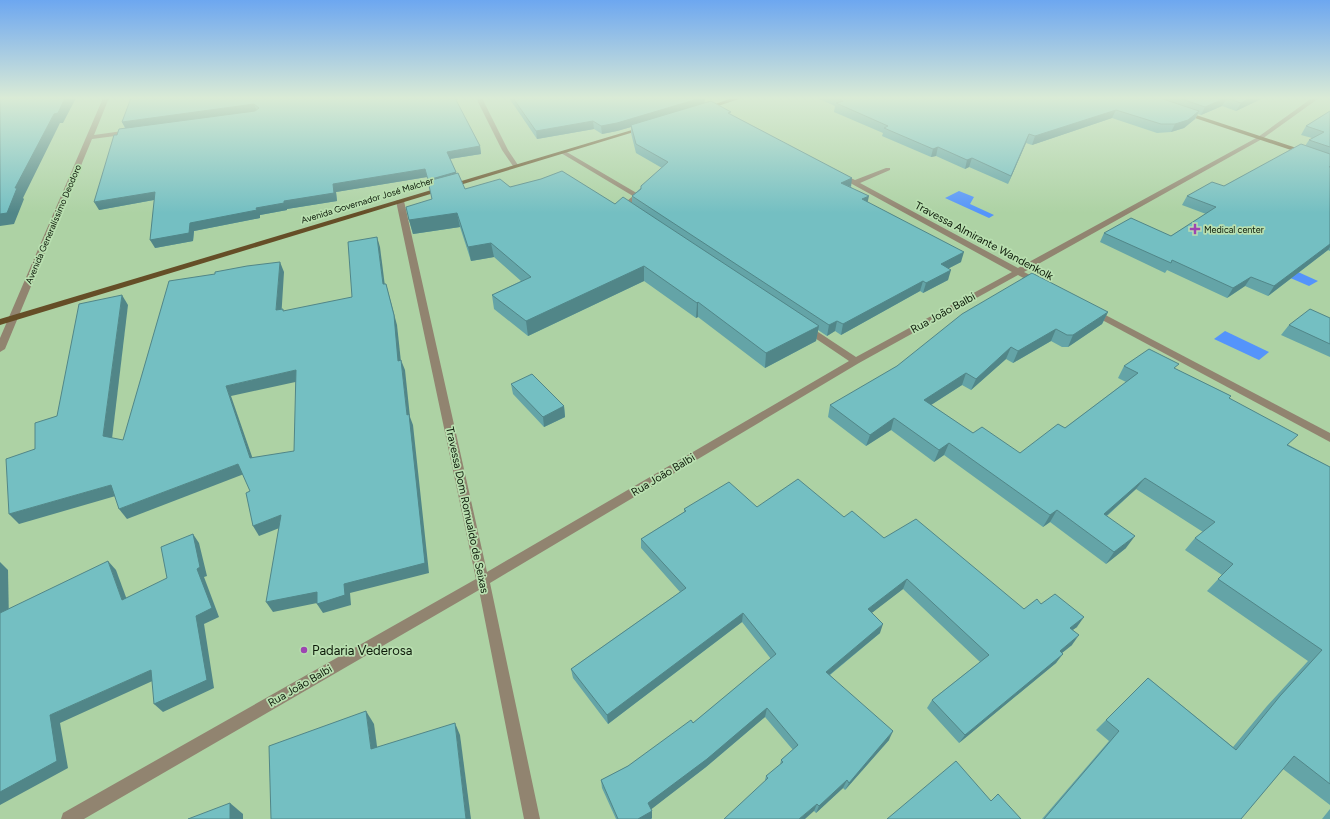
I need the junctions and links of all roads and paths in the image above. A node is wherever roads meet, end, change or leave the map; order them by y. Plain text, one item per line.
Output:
1 (96, 136) edge
2 (498, 136) edge
3 (616, 136) edge
4 (1255, 136) edge
5 (1262, 136) edge
6 (90, 137) joint
7 (1260, 138) junction
8 (563, 152) junction
9 (1330, 161) edge
10 (516, 165) junction
11 (888, 169) dead end
12 (834, 172) edge
13 (854, 183) junction
14 (400, 200) junction
15 (638, 215) edge
16 (1018, 272) junction
17 (1045, 286) edge
18 (1087, 309) edge
19 (13, 318) junction
20 (796, 321) edge
21 (0, 322) edge
22 (0, 349) edge
23 (856, 361) junction
24 (1330, 438) edge
25 (482, 581) junction
26 (69, 819) edge
27 (532, 819) edge

1 - 6 street
2 - 10 street
3 - 8 main road, Avenida Governador José Malcher
4 - 7 main road
5 - 7 street, Rua João Balbi
6 - 19 street, Avenida Generalíssimo Deodoro
7 - 9 main road
7 - 16 street, Rua João Balbi
8 - 10 main road, Avenida Governador José Malcher
8 - 15 street
10 - 14 main road, Avenida Governador José Malcher
11 - 13 street
12 - 13 street, Travessa Almirante Wandenkolk
13 - 16 street, Travessa Almirante Wandenkolk
14 - 19 main road, Avenida Governador José Malcher
14 - 25 street, Travessa Dom Romualdo de Seixas
16 - 17 street, Travessa Almirante Wandenkolk
16 - 23 street, Rua João Balbi
18 - 24 street
19 - 21 main road, Avenida Governador José Malcher
19 - 22 street, Avenida Generalíssimo Deodoro
20 - 23 street
23 - 25 street, Rua João Balbi
25 - 26 street, Rua João Balbi
25 - 27 street, Travessa Dom Romualdo de Seixas

